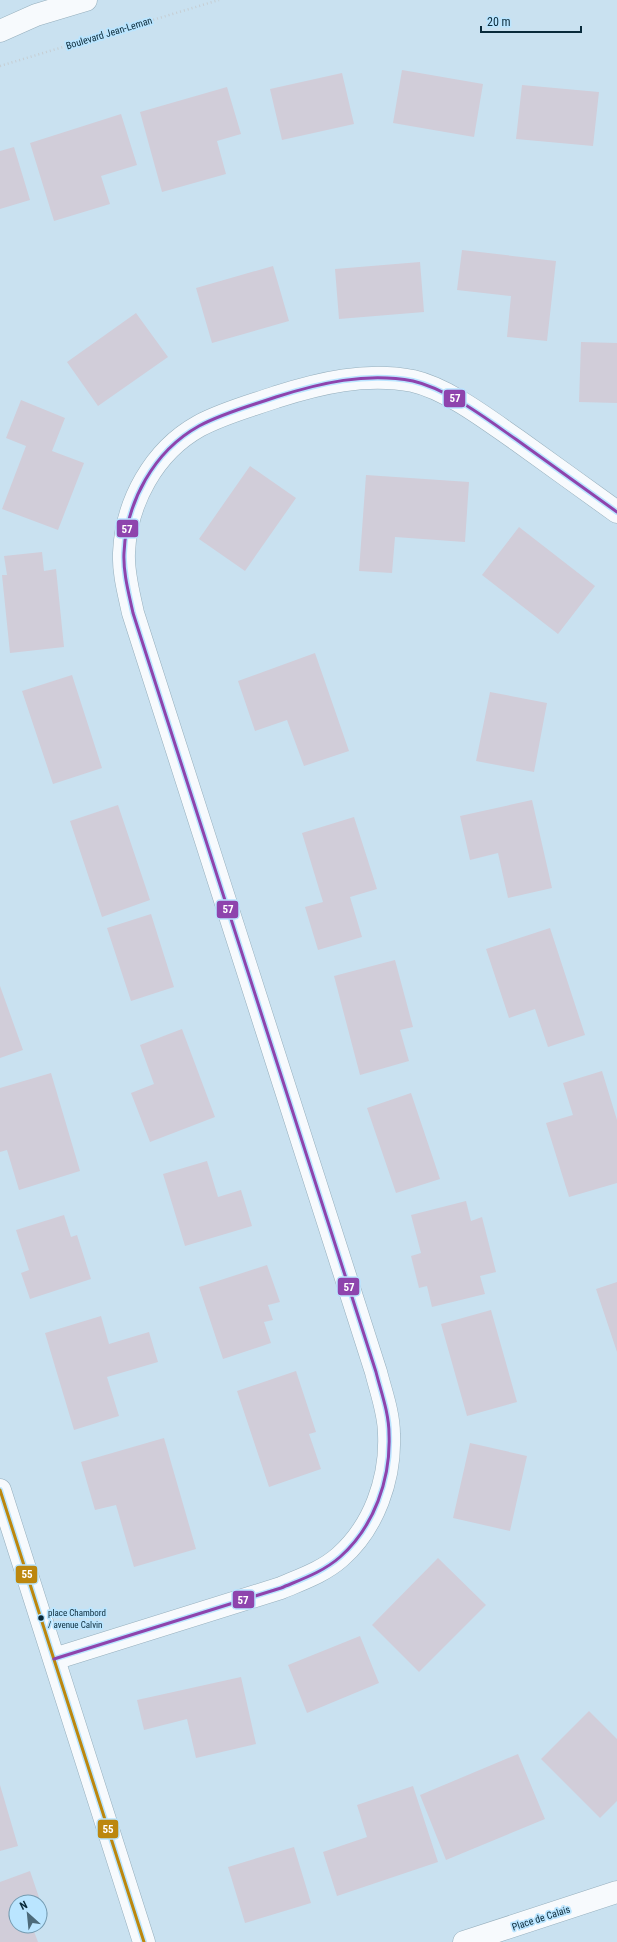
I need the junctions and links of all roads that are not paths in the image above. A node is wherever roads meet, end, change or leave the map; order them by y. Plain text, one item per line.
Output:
1 (86, 0) edge
2 (36, 15) junction
3 (0, 16) edge
4 (0, 31) edge
5 (617, 512) edge
6 (0, 1490) edge
7 (54, 1659) junction
8 (617, 1892) edge
9 (144, 1942) edge
10 (464, 1942) edge

1 - 2 street
2 - 3 street
2 - 4 street
5 - 7 street
6 - 7 street
7 - 9 street
8 - 10 street, Place de Calais

